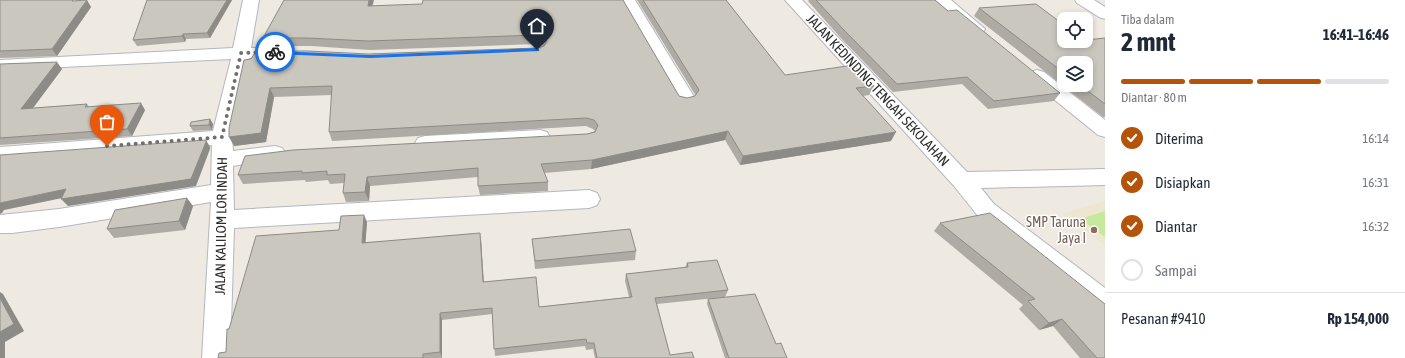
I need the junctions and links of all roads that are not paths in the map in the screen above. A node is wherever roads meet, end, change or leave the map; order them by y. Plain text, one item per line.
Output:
1 (250, 0) edge
2 (627, 0) edge
3 (793, 0) edge
4 (941, 0) edge
5 (1083, 0) edge
6 (1105, 14) edge
7 (990, 38) edge
8 (241, 53) junction
9 (297, 53) edge
10 (0, 65) edge
11 (1026, 67) edge
12 (686, 100) edge
13 (1105, 130) edge
14 (556, 136) edge
15 (222, 137) junction
16 (404, 145) edge
17 (297, 151) edge
18 (0, 154) edge
19 (223, 160) junction
20 (1105, 177) edge
21 (962, 180) junction
22 (223, 192) junction
23 (589, 200) dead end
24 (223, 220) junction
25 (0, 224) edge
26 (1105, 303) edge
27 (216, 358) edge

1 - 8 street, JALAN KALILOM LOR INDAH
2 - 12 street
3 - 21 street, JALAN KEDINDING TENGAH SEKOLAHAN
4 - 7 street
5 - 6 street
8 - 9 street
8 - 10 street
8 - 15 street, JALAN KALILOM LOR INDAH
11 - 13 street
14 - 16 street
15 - 18 street
15 - 19 street, JALAN KALILOM LOR INDAH
17 - 19 street
19 - 22 street, JALAN KALILOM LOR INDAH
20 - 21 street
21 - 26 street, JALAN KEDINDING TENGAH SEKOLAHAN
22 - 24 street, JALAN KALILOM LOR INDAH
22 - 25 street
23 - 24 street
24 - 27 street, JALAN KALILOM LOR INDAH

